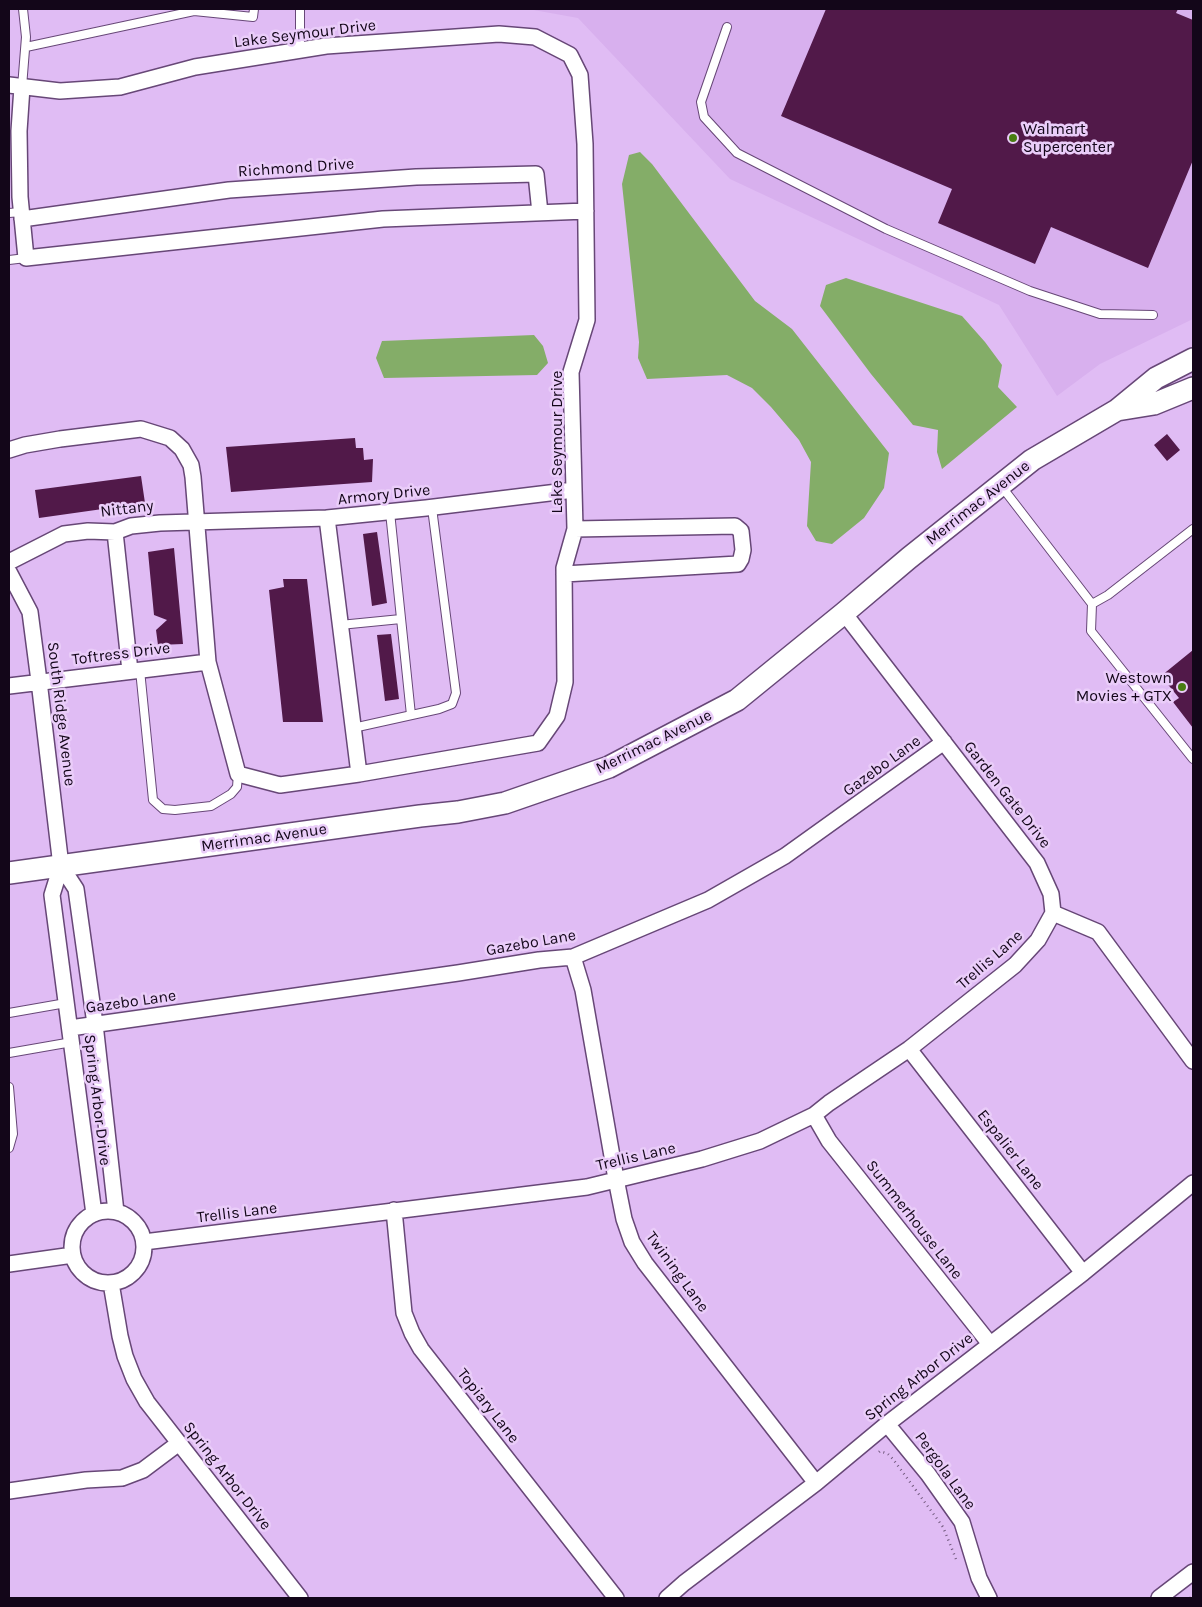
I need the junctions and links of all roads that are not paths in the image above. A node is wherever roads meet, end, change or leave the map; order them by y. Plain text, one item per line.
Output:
1 (23, 9) edge
2 (254, 9) edge
3 (300, 9) edge
4 (727, 27) dead end
5 (26, 47) junction
6 (300, 50) junction
7 (15, 86) edge
8 (586, 211) junction
9 (540, 213) junction
10 (17, 214) edge
11 (26, 258) junction
12 (9, 260) edge
13 (1153, 316) dead end
14 (1193, 358) edge
15 (1193, 388) edge
16 (1117, 410) junction
17 (9, 450) edge
18 (1001, 485) junction
19 (574, 490) junction
20 (432, 508) junction
21 (390, 512) junction
22 (327, 518) junction
23 (196, 521) junction
24 (575, 529) junction
25 (1193, 529) edge
26 (115, 532) junction
27 (9, 562) edge
28 (9, 572) edge
29 (564, 574) junction
30 (1092, 604) junction
31 (844, 613) junction
32 (401, 619) junction
33 (340, 625) junction
34 (208, 662) junction
35 (135, 670) junction
36 (39, 681) junction
37 (9, 686) edge
38 (411, 715) junction
39 (353, 728) junction
40 (944, 742) junction
41 (1193, 758) edge
42 (238, 774) junction
43 (358, 774) junction
44 (61, 866) junction
45 (9, 873) edge
46 (1053, 913) junction
47 (573, 957) junction
48 (66, 1003) junction
49 (9, 1013) edge
50 (95, 1024) junction
51 (71, 1035) junction
52 (909, 1049) junction
53 (9, 1052) edge
54 (1193, 1060) edge
55 (9, 1062) edge
56 (9, 1087) edge
57 (814, 1115) junction
58 (9, 1148) edge
59 (616, 1179) junction
60 (1193, 1183) edge
61 (394, 1210) junction
62 (116, 1212) junction
63 (94, 1214) junction
64 (144, 1242) junction
65 (73, 1255) junction
66 (9, 1264) edge
67 (1083, 1273) junction
68 (111, 1283) junction
69 (990, 1344) junction
70 (887, 1424) junction
71 (179, 1443) junction
72 (816, 1483) junction
73 (9, 1491) edge
74 (1193, 1572) edge
75 (300, 1598) edge
76 (616, 1598) edge
77 (667, 1598) edge
78 (989, 1598) edge
79 (1160, 1598) edge

1 - 5 lane
2 - 5 lane
3 - 6 lane
4 - 13 lane
5 - 7 lane
6 - 7 street, Lake Seymour Drive
6 - 8 street, Lake Seymour Drive
7 - 10 street
8 - 9 street
8 - 19 street, Lake Seymour Drive
9 - 10 street, Richmond Drive
9 - 11 street
10 - 11 street
11 - 12 lane
14 - 16 street, Merrimac Avenue
15 - 16 street, Merrimac Avenue
16 - 18 street, Merrimac Avenue
17 - 23 street
18 - 30 lane
18 - 31 street, Merrimac Avenue
19 - 20 street, Armory Drive
19 - 24 street, Lake Seymour Drive
20 - 21 street, Armory Drive
20 - 38 lane
21 - 22 street, Armory Drive
21 - 32 lane
22 - 23 street, Armory Drive
22 - 33 street
23 - 26 street, Nittany
23 - 34 street
24 - 29 street, Lake Seymour Drive
24 - 29 street
25 - 30 lane
26 - 27 street, Nittany
26 - 35 street
28 - 36 street, South Ridge Avenue
29 - 43 street, Lake Seymour Drive
30 - 41 lane
31 - 40 street, Garden Gate Drive
31 - 44 street, Merrimac Avenue
32 - 33 lane
32 - 38 lane
33 - 39 street
34 - 35 street, Toftress Drive
34 - 42 street
35 - 36 street, Toftress Drive
35 - 42 lane
36 - 37 street, Toftress Drive
36 - 44 street, South Ridge Avenue
38 - 39 lane
39 - 43 street
40 - 46 street, Garden Gate Drive
40 - 47 street, Gazebo Lane
42 - 43 street, Lake Seymour Drive
44 - 45 street, Merrimac Avenue
44 - 48 street, Spring Arbor Drive
44 - 50 street, Spring Arbor Drive
46 - 52 street, Trellis Lane
46 - 54 street
47 - 50 street, Gazebo Lane
47 - 59 street, Twining Lane
48 - 49 lane
48 - 51 street, Spring Arbor Drive
50 - 51 street, Gazebo Lane
50 - 62 street, Spring Arbor Drive
51 - 53 lane
51 - 63 street, Spring Arbor Drive
52 - 57 street, Trellis Lane
52 - 67 street, Espalier Lane
53 - 55 lane
56 - 58 lane
57 - 59 street, Trellis Lane
57 - 69 street, Summerhouse Lane
59 - 61 street, Trellis Lane
59 - 72 street, Twining Lane
60 - 67 street, Spring Arbor Drive
61 - 64 street, Trellis Lane
61 - 76 street, Topiary Lane
62 - 63 street
62 - 64 street
63 - 65 street
64 - 68 street
65 - 66 street
65 - 68 street
67 - 69 street, Spring Arbor Drive
68 - 71 street, Spring Arbor Drive
69 - 70 street, Spring Arbor Drive
70 - 72 street, Spring Arbor Drive
70 - 78 street, Pergola Lane
71 - 73 street
71 - 75 street, Spring Arbor Drive
72 - 77 street, Spring Arbor Drive
74 - 79 street

